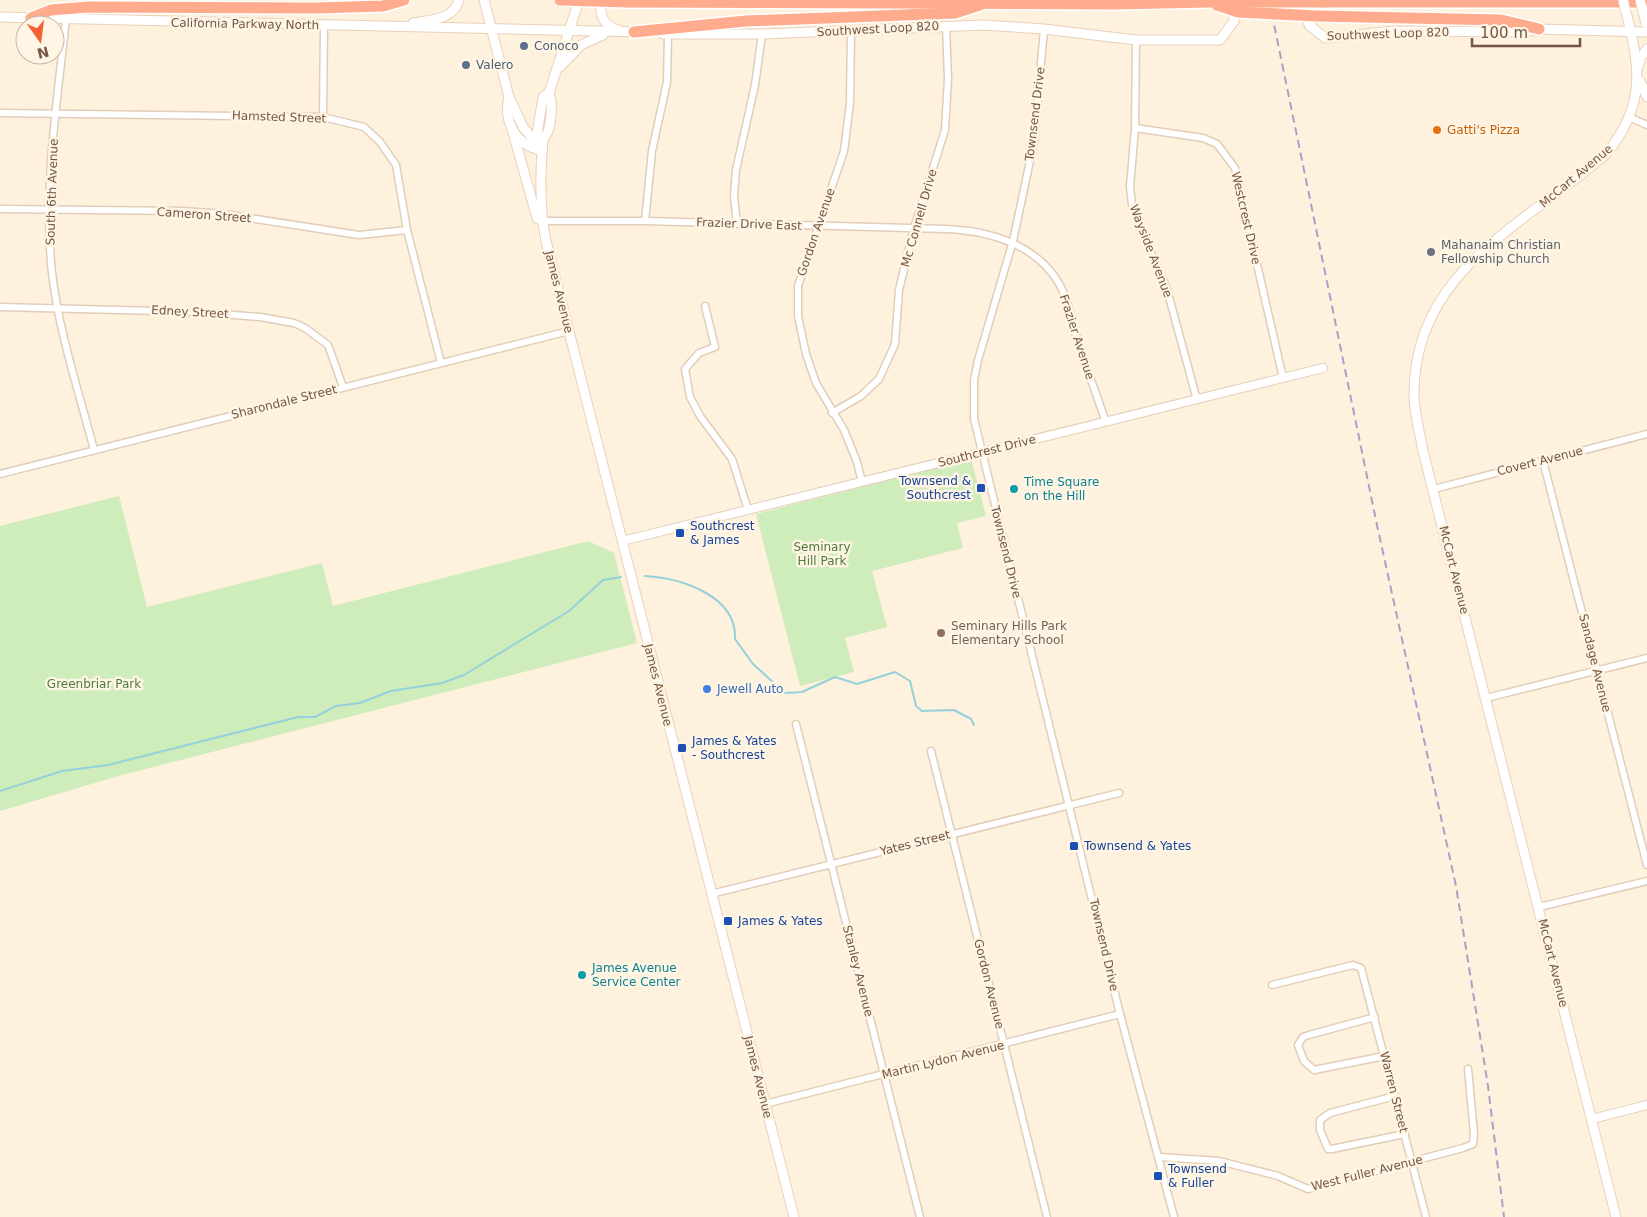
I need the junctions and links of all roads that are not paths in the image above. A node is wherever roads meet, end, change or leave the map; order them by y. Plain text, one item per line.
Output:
1 (404, 0) edge
2 (458, 0) edge
3 (484, 0) edge
4 (560, 0) edge
5 (579, 0) edge
6 (602, 0) edge
7 (1234, 0) edge
8 (1303, 0) edge
9 (1623, 0) edge
10 (1640, 0) edge
11 (991, 2) junction
12 (1208, 2) junction
13 (1647, 2) edge
14 (38, 15) edge
15 (0, 17) edge
16 (15, 17) edge
17 (66, 19) joint
18 (324, 25) junction
19 (401, 26) junction
20 (946, 26) junction
21 (1647, 27) edge
22 (491, 28) junction
23 (1044, 29) junction
24 (1539, 29) junction
25 (850, 31) junction
26 (568, 32) junction
27 (612, 32) junction
28 (631, 32) junction
29 (1631, 32) junction
30 (668, 34) junction
31 (762, 34) junction
32 (1136, 40) junction
33 (1647, 48) edge
34 (1638, 73) junction
35 (555, 76) junction
36 (509, 97) junction
37 (1647, 97) edge
38 (0, 113) edge
39 (56, 115) junction
40 (323, 117) junction
41 (1631, 118) junction
42 (1647, 124) edge
43 (1136, 128) junction
44 (512, 129) junction
45 (542, 150) junction
46 (0, 209) edge
47 (50, 211) junction
48 (543, 221) junction
49 (645, 221) junction
50 (736, 224) junction
51 (818, 227) junction
52 (914, 228) junction
53 (407, 230) junction
54 (1013, 242) junction
55 (0, 306) edge
56 (705, 306) dead end
57 (58, 307) junction
58 (569, 331) junction
59 (441, 363) junction
60 (1324, 368) dead end
61 (1283, 378) junction
62 (343, 388) junction
63 (1197, 400) junction
64 (832, 413) junction
65 (1106, 422) junction
66 (1647, 434) edge
67 (94, 450) junction
68 (982, 453) junction
69 (1544, 461) junction
70 (0, 474) edge
71 (862, 482) junction
72 (1434, 489) junction
73 (748, 510) junction
74 (622, 541) junction
75 (1647, 658) edge
76 (1597, 670) junction
77 (1486, 698) junction
78 (796, 724) dead end
79 (931, 751) dead end
80 (1120, 793) dead end
81 (1070, 805) junction
82 (952, 834) junction
83 (831, 864) junction
84 (1647, 865) edge
85 (1647, 881) edge
86 (711, 894) junction
87 (1539, 907) junction
88 (1272, 985) dead end
89 (1120, 1014) junction
90 (1375, 1017) junction
91 (1004, 1045) junction
92 (1384, 1056) junction
93 (1468, 1069) dead end
94 (884, 1074) junction
95 (1395, 1096) junction
96 (765, 1104) junction
97 (1647, 1105) edge
98 (1592, 1119) junction
99 (1405, 1134) junction
100 (1159, 1157) junction
101 (1412, 1162) junction
102 (794, 1217) edge
103 (920, 1217) edge
104 (1046, 1217) edge
105 (1174, 1217) edge
106 (1426, 1217) edge
107 (1616, 1217) edge

1 - 14 highway
2 - 19 main road
3 - 22 main road
4 - 11 highway, bridge
5 - 26 main road
6 - 28 main road
7 - 32 main road, Southwest Loop 820
8 - 24 main road, Southwest Loop 820
9 - 29 main road, McCart Avenue, bridge
10 - 21 main road, bridge
11 - 12 highway
11 - 28 highway
12 - 13 highway, bridge
12 - 24 highway, bridge
15 - 16 main road, California Parkway North
17 - 18 main road, California Parkway North
17 - 39 street, South 6th Avenue
18 - 19 main road, California Parkway North
18 - 40 street
19 - 22 main road, California Parkway North
20 - 23 main road, Southwest Loop 820
20 - 25 main road, Southwest Loop 820
20 - 52 street, Mc Connell Drive
21 - 29 main road, Southwest Loop 820
22 - 26 main road, Southwest Loop 820
22 - 36 main road
23 - 32 main road, Southwest Loop 820
23 - 54 street, Townsend Drive
24 - 29 main road, Southwest Loop 820
25 - 31 main road, Southwest Loop 820
25 - 51 street, Gordon Avenue
26 - 27 main road, Southwest Loop 820
26 - 35 main road
27 - 28 main road, Southwest Loop 820
27 - 35 main road
28 - 30 main road, Southwest Loop 820
29 - 34 main road, McCart Avenue
30 - 31 main road, Southwest Loop 820
30 - 49 street
31 - 50 street
32 - 43 street, Wayside Avenue
33 - 34 main road
34 - 37 main road
34 - 41 main road, McCart Avenue
35 - 45 main road, James Avenue
36 - 44 main road
36 - 45 main road
38 - 39 street, Hamsted Street
39 - 40 street, Hamsted Street
39 - 47 street, South 6th Avenue
40 - 53 street, Hamsted Street
41 - 42 street
41 - 72 main road, McCart Avenue
43 - 61 street, Westcrest Drive
43 - 63 street, Wayside Avenue
44 - 45 main road
44 - 48 main road
45 - 48 main road, James Avenue
46 - 47 street, Cameron Street
47 - 53 street, Cameron Street
47 - 57 street, South 6th Avenue
48 - 49 street, Frazier Drive East
48 - 58 main road, James Avenue
49 - 50 street, Frazier Drive East
50 - 51 street, Frazier Drive East
51 - 52 street, Frazier Drive East
51 - 64 street, Gordon Avenue
52 - 54 street, Frazier Drive East
52 - 64 street, Mc Connell Drive
53 - 59 street, Hamsted Street
54 - 65 street, Frazier Avenue
54 - 68 street, Townsend Drive
55 - 57 street, Edney Street
56 - 73 street
57 - 62 street, Edney Street
57 - 67 street, South 6th Avenue
58 - 59 street, Sharondale Street
58 - 74 main road, James Avenue
59 - 62 street, Sharondale Street
60 - 61 street, Southcrest Drive
61 - 63 street, Southcrest Drive
62 - 67 street, Sharondale Street
63 - 65 street, Southcrest Drive
64 - 71 street, Gordon Avenue
65 - 68 street, Southcrest Drive
66 - 69 street, Covert Avenue
67 - 70 street, Sharondale Street
68 - 71 street, Southcrest Drive
68 - 81 street, Townsend Drive
69 - 72 street, Covert Avenue
69 - 76 street, Sandage Avenue
71 - 73 street, Southcrest Drive
72 - 77 main road, McCart Avenue
73 - 74 street, Southcrest Drive
74 - 86 main road, James Avenue
75 - 76 street
76 - 77 street
76 - 84 street, Sandage Avenue
77 - 87 main road, McCart Avenue
78 - 83 street, Stanley Avenue
79 - 82 street, Gordon Avenue
80 - 81 street, Yates Street
81 - 82 street, Yates Street
81 - 89 street, Townsend Drive
82 - 83 street, Yates Street
82 - 91 street, Gordon Avenue
83 - 86 street, Yates Street
83 - 94 street, Stanley Avenue
85 - 87 street
86 - 96 main road, James Avenue
87 - 98 main road, McCart Avenue
88 - 90 street, Warren Street
89 - 91 street, Martin Lydon Avenue
89 - 100 street, Townsend Drive
90 - 92 street, Warren Street
90 - 92 street
91 - 94 street, Martin Lydon Avenue
91 - 104 street, Gordon Avenue
92 - 95 street, Warren Street
93 - 101 street, West Fuller Avenue
94 - 96 street, Martin Lydon Avenue
94 - 103 street, Stanley Avenue
95 - 99 street, Warren Street
95 - 99 street
96 - 102 main road, James Avenue
97 - 98 street
98 - 107 main road, McCart Avenue
99 - 101 street, Warren Street
100 - 101 street, West Fuller Avenue
100 - 105 street, Townsend Drive
101 - 106 street, Warren Street

